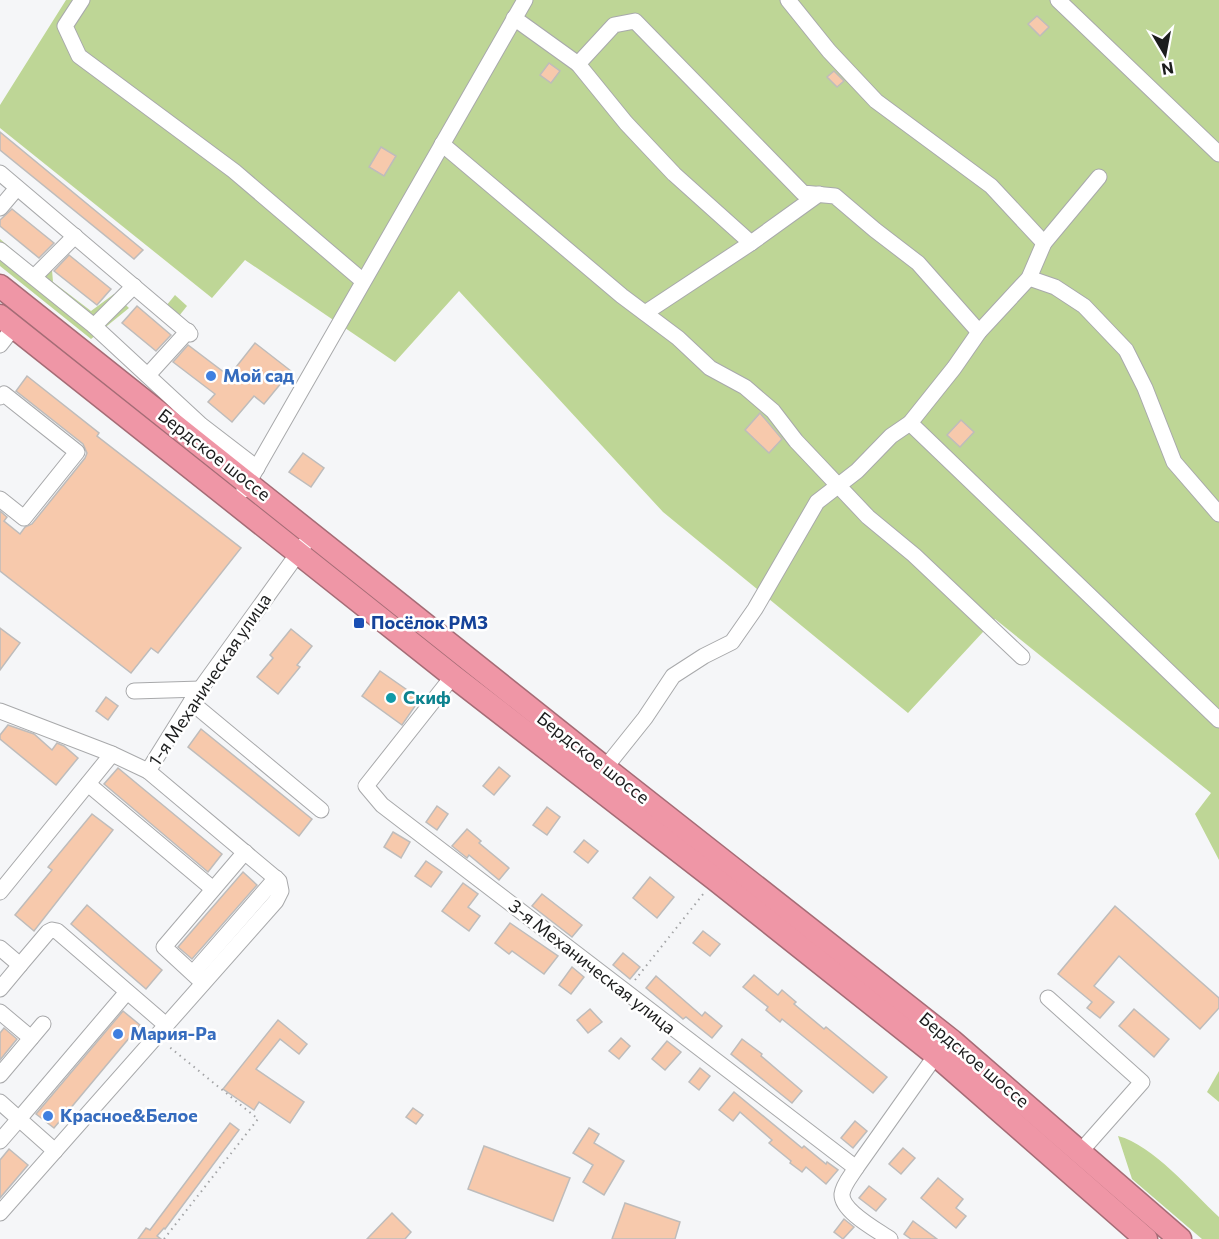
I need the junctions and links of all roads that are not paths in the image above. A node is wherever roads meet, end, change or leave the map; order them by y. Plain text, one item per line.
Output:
1 (82, 0) edge
2 (788, 0) edge
3 (1058, 0) edge
4 (524, 1) edge
5 (514, 18) junction
6 (578, 64) junction
7 (442, 144) junction
8 (1219, 154) edge
9 (0, 173) edge
10 (1099, 177) dead end
11 (17, 188) junction
12 (819, 194) junction
13 (0, 208) edge
14 (75, 236) junction
15 (751, 243) junction
16 (1044, 243) junction
17 (0, 250) edge
18 (34, 277) junction
19 (1029, 278) junction
20 (363, 281) junction
21 (0, 286) edge
22 (134, 286) junction
23 (645, 313) junction
24 (7, 321) edge
25 (94, 326) junction
26 (979, 332) junction
27 (0, 345) edge
28 (148, 375) junction
29 (0, 397) edge
30 (910, 423) junction
31 (253, 475) junction
32 (838, 486) junction
33 (0, 499) edge
34 (235, 502) junction
35 (1219, 514) edge
36 (314, 534) junction
37 (298, 552) junction
38 (1022, 657) dead end
39 (453, 676) junction
40 (201, 689) junction
41 (134, 692) dead end
42 (191, 702) junction
43 (0, 711) edge
44 (1219, 720) edge
45 (112, 754) junction
46 (605, 768) junction
47 (148, 771) junction
48 (88, 784) junction
49 (321, 810) dead end
50 (245, 852) junction
51 (213, 889) junction
52 (0, 892) edge
53 (0, 948) edge
54 (20, 965) junction
55 (198, 978) junction
56 (0, 989) edge
57 (127, 992) junction
58 (1047, 998) dead end
59 (0, 1012) edge
60 (43, 1024) dead end
61 (161, 1031) junction
62 (31, 1038) junction
63 (936, 1054) junction
64 (0, 1075) edge
65 (0, 1102) edge
66 (19, 1119) junction
67 (0, 1141) edge
68 (55, 1150) junction
69 (1081, 1151) junction
70 (856, 1168) junction
71 (0, 1213) edge
72 (890, 1239) edge
73 (1146, 1239) edge
74 (1180, 1239) edge

1 - 20 street
2 - 16 street
3 - 8 street
4 - 5 street
5 - 6 street
5 - 7 street
6 - 12 street
6 - 15 street
7 - 20 street
7 - 23 street
9 - 11 street
10 - 16 street
11 - 13 street
11 - 14 street
12 - 15 street
12 - 26 street
14 - 18 street
14 - 22 street
15 - 23 street
16 - 19 street
17 - 18 street
18 - 25 street
19 - 26 street
19 - 35 street
20 - 31 street
21 - 31 highway, Бердское шоссе
22 - 25 street
22 - 28 street
23 - 32 street
24 - 27 street
24 - 34 highway, Бердское шоссе
25 - 28 street
26 - 30 street
28 - 31 street
29 - 33 street
30 - 32 street
30 - 44 street
31 - 34 street
31 - 36 highway, Бердское шоссе
32 - 38 street
32 - 46 street
34 - 37 highway, Бердское шоссе
36 - 37 street, 1-я Механическая улица
36 - 46 highway, Бердское шоссе
37 - 39 highway, Бердское шоссе
37 - 40 street, 1-я Механическая улица
39 - 63 highway, Бердское шоссе
39 - 70 street, 3-я Механическая улица
40 - 41 street
40 - 42 street, 1-я Механическая улица
42 - 47 street, 1-я Механическая улица
42 - 49 street
43 - 45 street
45 - 47 street
45 - 48 street
46 - 69 highway, Бердское шоссе
47 - 50 street, 1-я Механическая улица
48 - 51 street
48 - 52 street
50 - 51 street
50 - 55 street, 1-я Механическая улица
51 - 55 street
53 - 54 street
54 - 56 street
54 - 57 street
55 - 61 street, 1-я Механическая улица
57 - 61 street
57 - 66 street
58 - 69 street
59 - 62 street
60 - 62 street
61 - 68 street, 1-я Механическая улица
62 - 64 street
63 - 70 street
63 - 73 highway, Бердское шоссе
65 - 66 street
66 - 67 street
66 - 68 street
68 - 71 street, 1-я Механическая улица
69 - 74 highway, Бердское шоссе
70 - 72 street

